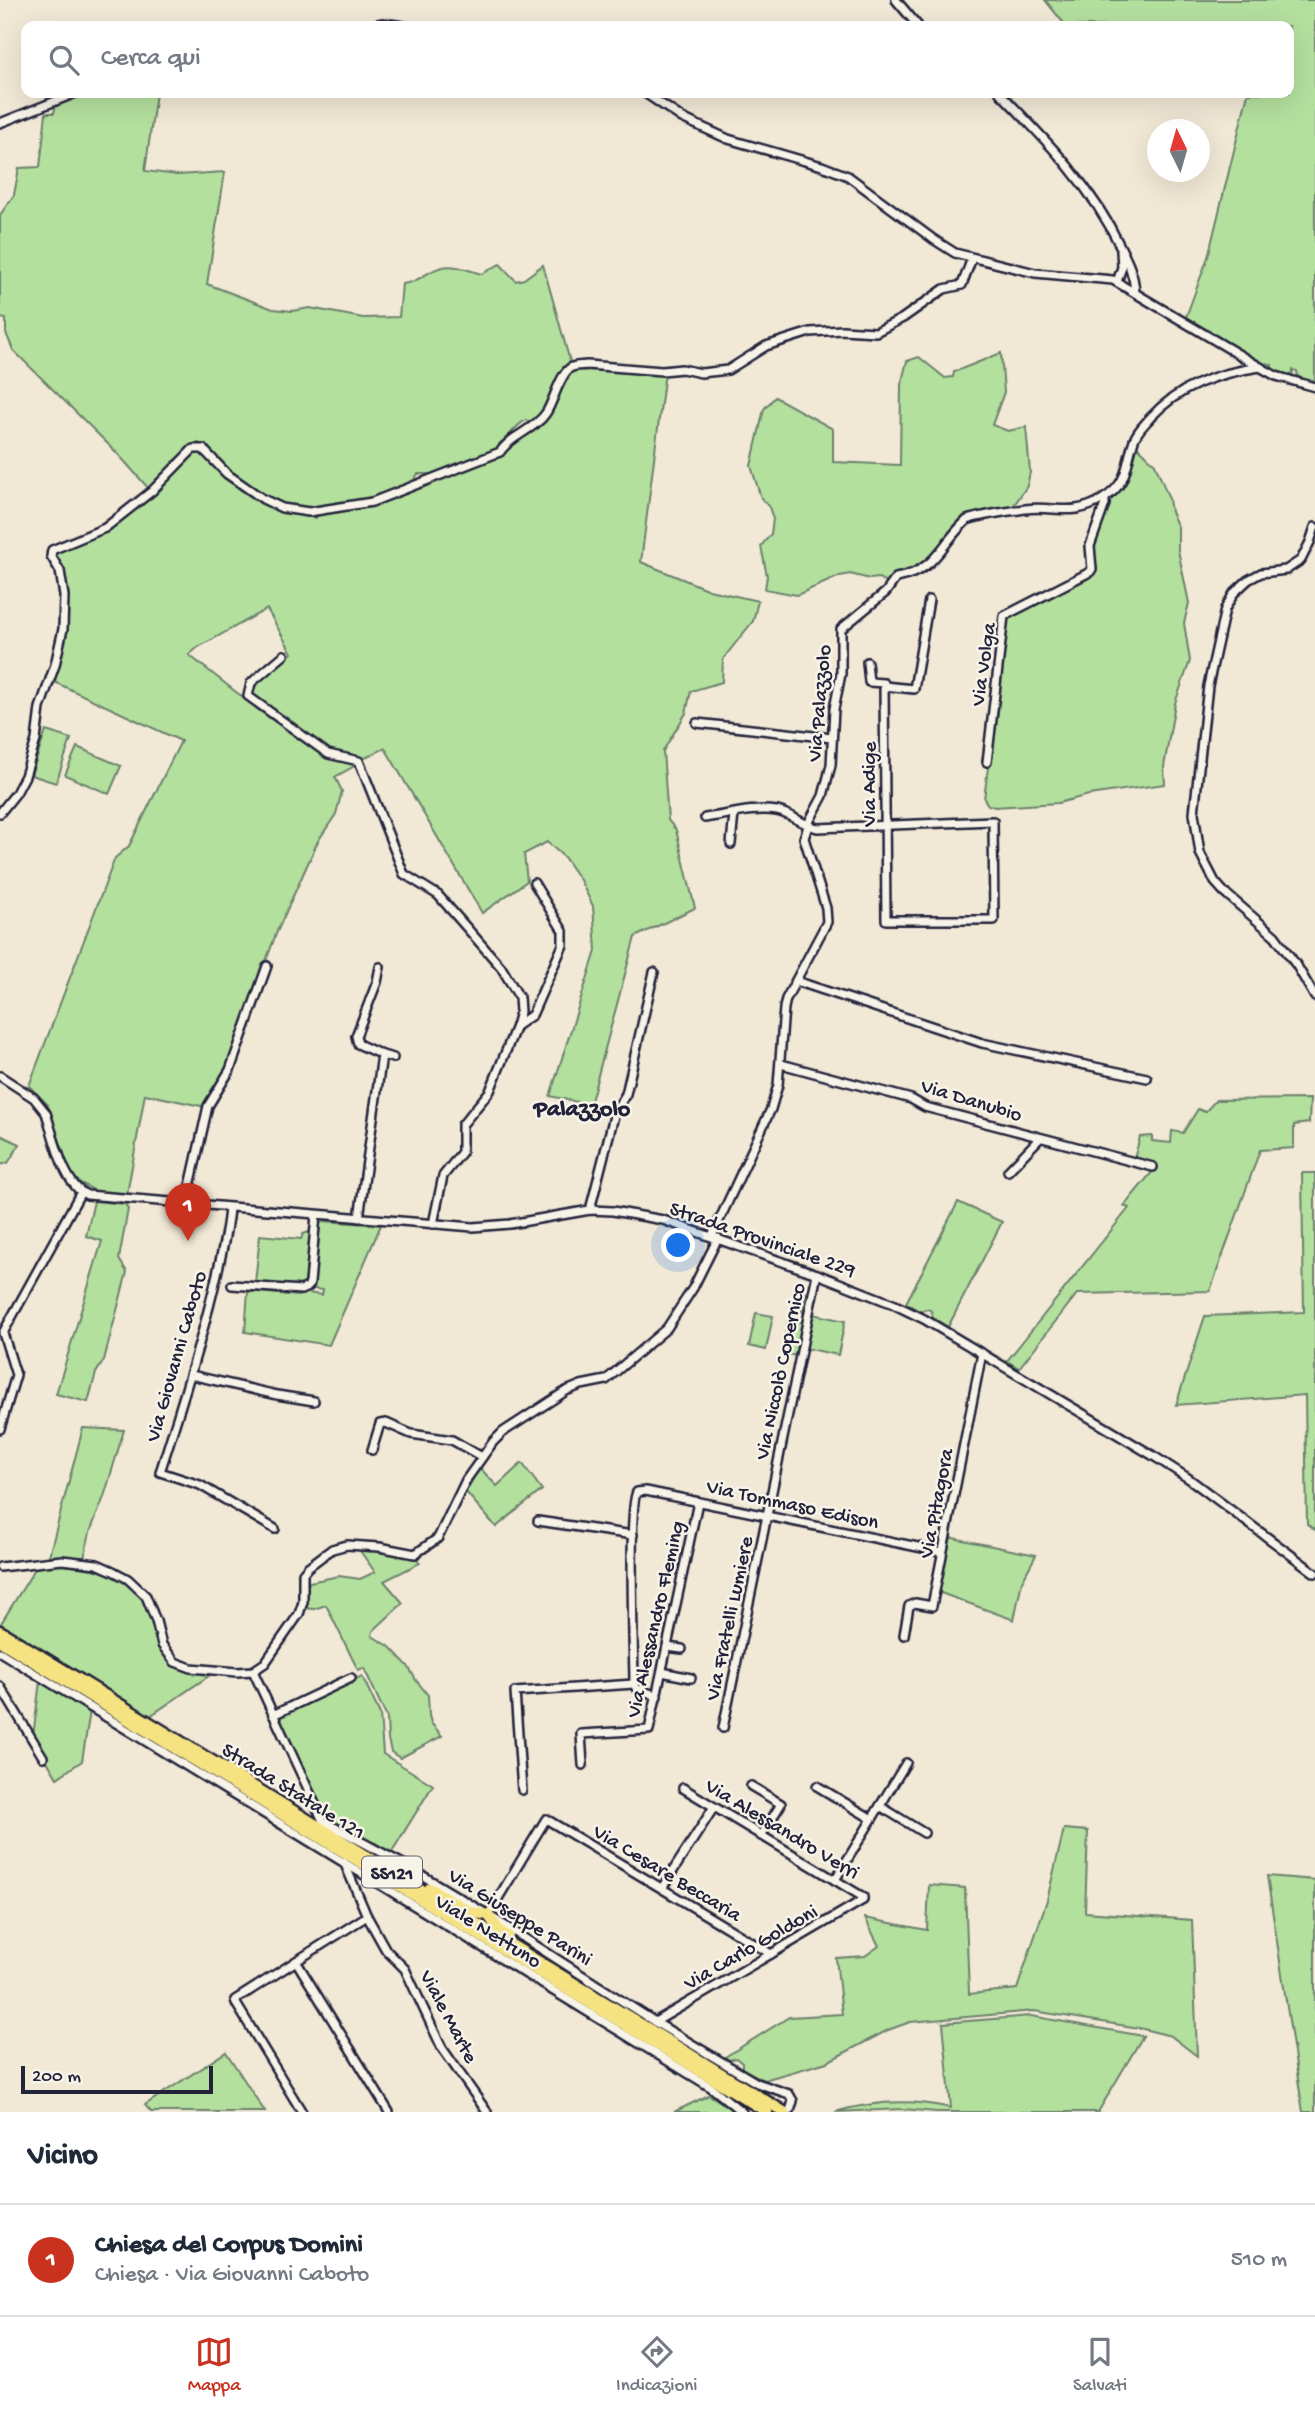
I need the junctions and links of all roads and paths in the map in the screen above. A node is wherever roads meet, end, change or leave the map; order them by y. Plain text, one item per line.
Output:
1 (896, 0) edge
2 (914, 21) edge
3 (63, 98) edge
4 (653, 98) edge
5 (1004, 98) edge
6 (0, 123) edge
7 (1121, 247) junction
8 (972, 257) junction
9 (1117, 282) junction
10 (1135, 292) junction
11 (1260, 368) junction
12 (1315, 387) edge
13 (1105, 498) junction
14 (1315, 527) edge
15 (929, 600) dead end
16 (284, 655) dead end
17 (867, 662) dead end
18 (884, 687) junction
19 (697, 723) dead end
20 (832, 738) junction
21 (987, 762) dead end
22 (0, 813) edge
23 (734, 814) junction
24 (705, 818) dead end
25 (886, 825) junction
26 (807, 826) junction
27 (732, 844) dead end
28 (534, 883) dead end
29 (267, 965) dead end
30 (380, 967) dead end
31 (654, 972) dead end
32 (796, 981) junction
33 (1315, 997) edge
34 (516, 1026) junction
35 (382, 1055) junction
36 (393, 1058) dead end
37 (781, 1064) junction
38 (0, 1076) edge
39 (1147, 1079) dead end
40 (1040, 1138) junction
41 (1153, 1167) dead end
42 (1008, 1171) dead end
43 (80, 1192) junction
44 (186, 1204) junction
45 (229, 1208) junction
46 (590, 1210) junction
47 (316, 1215) junction
48 (359, 1218) junction
49 (433, 1224) junction
50 (715, 1237) junction
51 (817, 1274) junction
52 (232, 1285) dead end
53 (1, 1334) edge
54 (982, 1353) junction
55 (191, 1375) junction
56 (314, 1401) dead end
57 (0, 1429) edge
58 (372, 1450) dead end
59 (482, 1457) junction
60 (698, 1502) junction
61 (768, 1516) junction
62 (538, 1521) dead end
63 (275, 1529) dead end
64 (633, 1535) junction
65 (943, 1552) junction
66 (0, 1567) edge
67 (1315, 1573) edge
68 (0, 1631) edge
69 (904, 1635) dead end
70 (0, 1640) edge
71 (667, 1647) junction
72 (682, 1650) dead end
73 (0, 1652) edge
74 (253, 1671) junction
75 (662, 1672) junction
76 (351, 1678) dead end
77 (691, 1678) dead end
78 (634, 1684) junction
79 (0, 1686) edge
80 (657, 1696) junction
81 (273, 1715) junction
82 (723, 1728) dead end
83 (43, 1757) dead end
84 (906, 1763) dead end
85 (583, 1765) dead end
86 (751, 1786) dead end
87 (817, 1786) dead end
88 (683, 1788) dead end
89 (522, 1790) dead end
90 (880, 1806) junction
91 (714, 1807) junction
92 (872, 1819) junction
93 (924, 1833) dead end
94 (761, 1836) junction
95 (344, 1861) junction
96 (386, 1868) junction
97 (835, 1880) junction
98 (662, 1888) junction
99 (863, 1900) joint
100 (488, 1915) junction
101 (367, 1916) junction
102 (771, 1954) junction
103 (296, 1961) junction
104 (546, 1966) junction
105 (655, 2022) junction
106 (790, 2111) edge
107 (302, 2112) edge
108 (388, 2112) edge
109 (487, 2112) edge
110 (742, 2112) edge
111 (767, 2112) edge
112 (784, 2112) edge

1 - 2 street
3 - 6 street
4 - 8 street
5 - 7 street
7 - 9 street
7 - 10 street
8 - 9 street
8 - 22 street
9 - 10 street
10 - 11 street
11 - 12 street
11 - 13 street
13 - 20 street, Via Palazzolo
13 - 21 street, Via Volga
14 - 33 street
15 - 18 street
16 - 34 street
17 - 18 street
18 - 25 street, Via Adige
19 - 20 street
20 - 26 street, Via Palazzolo
23 - 24 street
23 - 26 street
23 - 27 street
25 - 25 street, Via Adige
25 - 26 street
26 - 32 street
28 - 34 street
29 - 44 street
30 - 35 street
31 - 46 street
32 - 37 street
32 - 39 street
34 - 49 street
35 - 36 street
35 - 48 street
37 - 40 street, Via Danubio
37 - 50 street
38 - 43 street
40 - 41 street, Via Danubio
40 - 42 street
43 - 44 street, Strada Provinciale 229
43 - 53 street
44 - 45 street, Strada Provinciale 229
45 - 47 street, Strada Provinciale 229
45 - 55 street, Via Giovanni Caboto
46 - 49 street, Strada Provinciale 229
46 - 50 street, Strada Provinciale 229
47 - 48 street, Strada Provinciale 229
47 - 52 street
48 - 49 street, Strada Provinciale 229
50 - 51 street, Strada Provinciale 229
50 - 59 street
51 - 54 street, Strada Provinciale 229
51 - 61 street, Via Niccolò Copernico
53 - 57 street
54 - 65 street, Via Pitagora
54 - 67 street, Strada Provinciale 229
55 - 56 street
55 - 63 street, Via Giovanni Caboto
58 - 59 street
59 - 74 street
60 - 61 street, Via Tommaso Edison
60 - 64 street, Via Tommaso Edison
60 - 71 street, Via Alessandro Fleming
61 - 65 street, Via Tommaso Edison
61 - 82 street, Via Fratelli Lumiere
62 - 64 street
64 - 78 street
65 - 69 street, Via Pitagora
66 - 74 street
68 - 96 main road, Strada Statale 121 / SS121
70 - 111 main road, Strada Statale 121 / SS121
71 - 72 street
71 - 75 street, Via Alessandro Fleming
73 - 95 street, Viale Nettuno
74 - 81 street, Via Giuseppe Parini
75 - 77 street
75 - 80 street, Via Alessandro Fleming
76 - 81 street
78 - 80 street
78 - 89 street
79 - 83 street
80 - 85 street, Via Alessandro Fleming
81 - 100 street, Via Giuseppe Parini
84 - 90 street
86 - 94 street
87 - 92 street
88 - 91 street, Via Alessandro Verri
90 - 92 street
90 - 93 street
91 - 94 street, Via Alessandro Verri
91 - 98 street
92 - 97 street
94 - 97 street, Via Alessandro Verri
95 - 101 street, Viale Marte
95 - 110 street, Viale Nettuno
96 - 100 main road
96 - 104 main road, Strada Statale 121 / SS121
97 - 99 street, Via Alessandro Verri
98 - 100 street, Via Cesare Beccaria
98 - 102 street, Via Cesare Beccaria
99 - 102 street, Via Carlo Goldoni
100 - 104 main road
100 - 105 street, Via Giuseppe Parini
101 - 103 street
101 - 109 street, Viale Marte
102 - 105 street, Via Carlo Goldoni
103 - 107 street
103 - 108 street
104 - 112 main road, Strada Statale 121 / SS121
105 - 106 street, Via Giuseppe Parini

